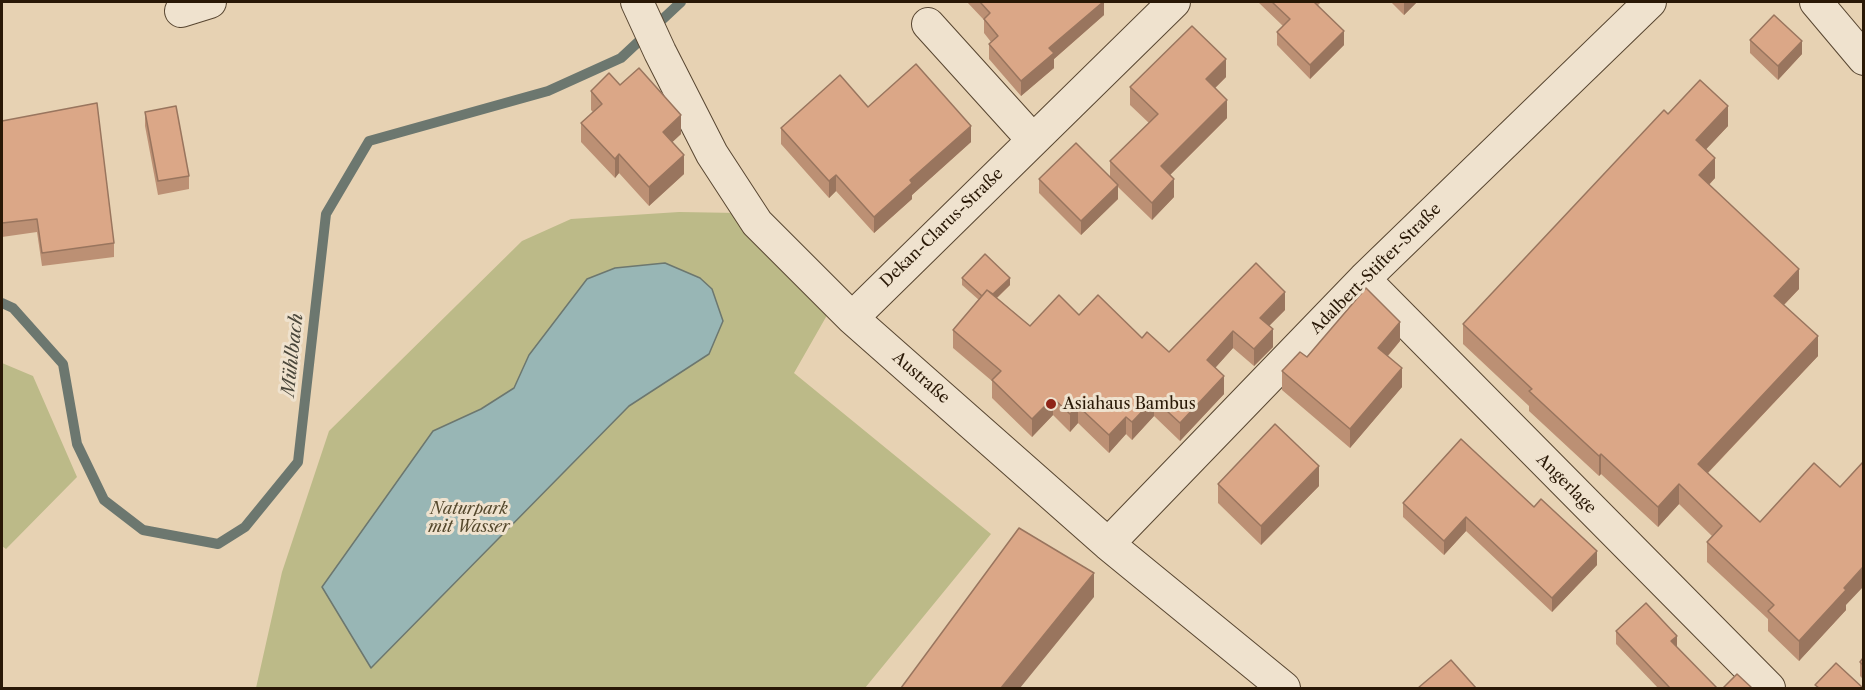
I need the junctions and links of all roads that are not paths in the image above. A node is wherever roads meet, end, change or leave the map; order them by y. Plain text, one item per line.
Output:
1 (638, 2) edge
2 (1650, 2) edge
3 (1816, 2) edge
4 (1165, 4) edge
5 (928, 24) dead end
6 (1863, 59) edge
7 (1033, 140) junction
8 (1364, 279) junction
9 (852, 318) junction
10 (1108, 544) junction
11 (1284, 688) edge
12 (1769, 688) edge

1 - 9 street, Austraße
2 - 8 street, Adalbert-Stifter-Straße
3 - 6 street
4 - 7 street, Dekan-Clarus-Straße
5 - 7 street
7 - 9 street, Dekan-Clarus-Straße
8 - 10 street, Adalbert-Stifter-Straße
8 - 12 street, Angerlage
9 - 10 street, Austraße
10 - 11 street, Austraße

